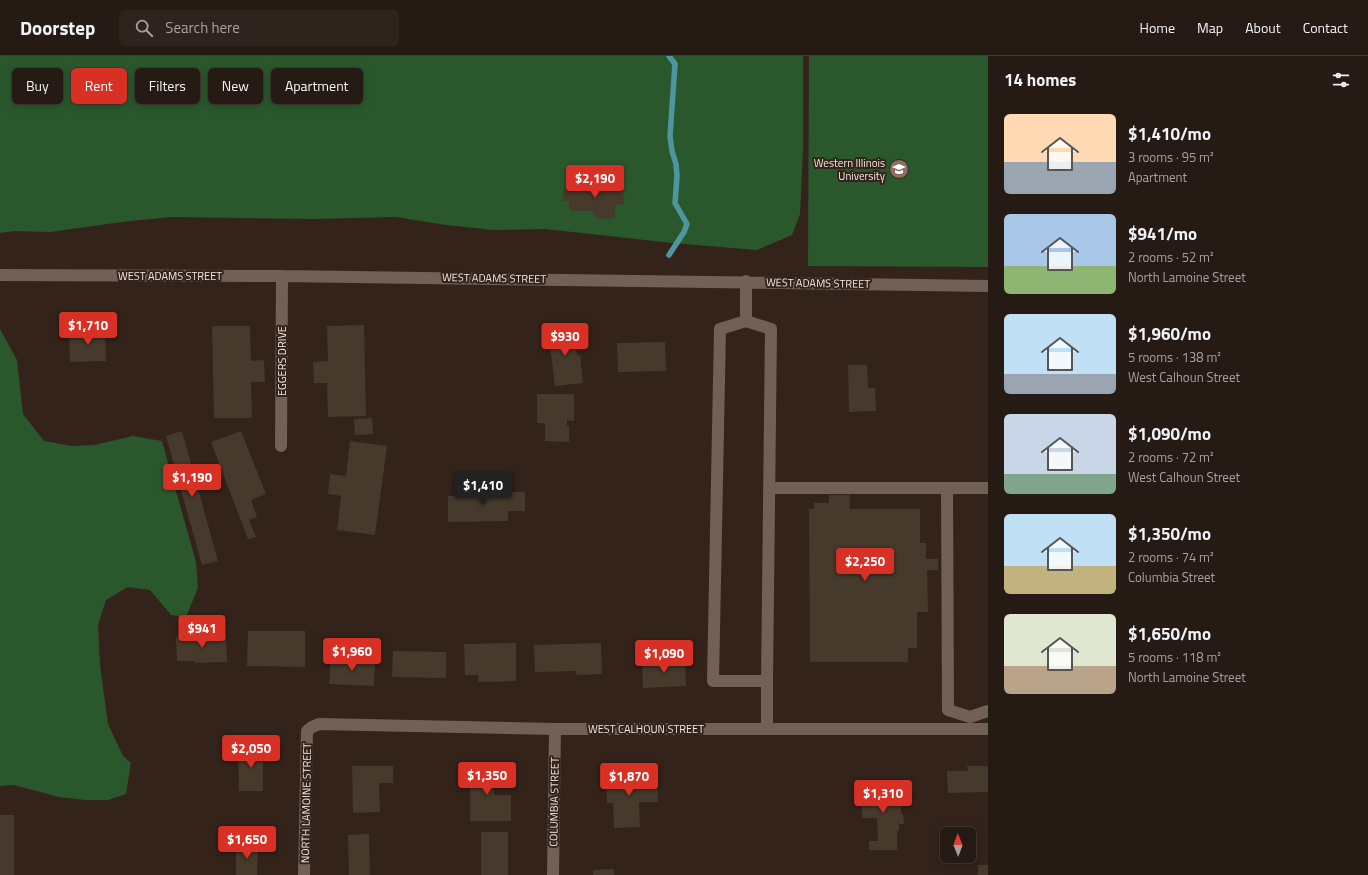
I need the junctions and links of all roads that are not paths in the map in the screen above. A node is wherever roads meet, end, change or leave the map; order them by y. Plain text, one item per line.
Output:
1 (0, 275) edge
2 (282, 276) junction
3 (746, 282) junction
4 (988, 286) edge
5 (746, 321) junction
6 (281, 446) dead end
7 (769, 488) junction
8 (947, 488) junction
9 (988, 488) edge
10 (767, 681) junction
11 (988, 711) edge
12 (970, 723) junction
13 (555, 729) junction
14 (767, 729) junction
15 (988, 729) edge
16 (307, 731) joint
17 (304, 875) edge
18 (553, 875) edge

1 - 2 street, WEST ADAMS STREET
2 - 3 street, WEST ADAMS STREET
2 - 6 street, EGGERS DRIVE
3 - 4 street, WEST ADAMS STREET
3 - 5 street
5 - 7 street
5 - 10 street
7 - 8 street
7 - 10 street
8 - 9 street
8 - 12 street
10 - 14 street
11 - 12 street
12 - 14 street, WEST CALHOUN STREET
12 - 15 street, WEST CALHOUN STREET
13 - 14 street, WEST CALHOUN STREET
13 - 16 street, WEST CALHOUN STREET
13 - 18 street, COLUMBIA STREET
16 - 17 street, NORTH LAMOINE STREET

